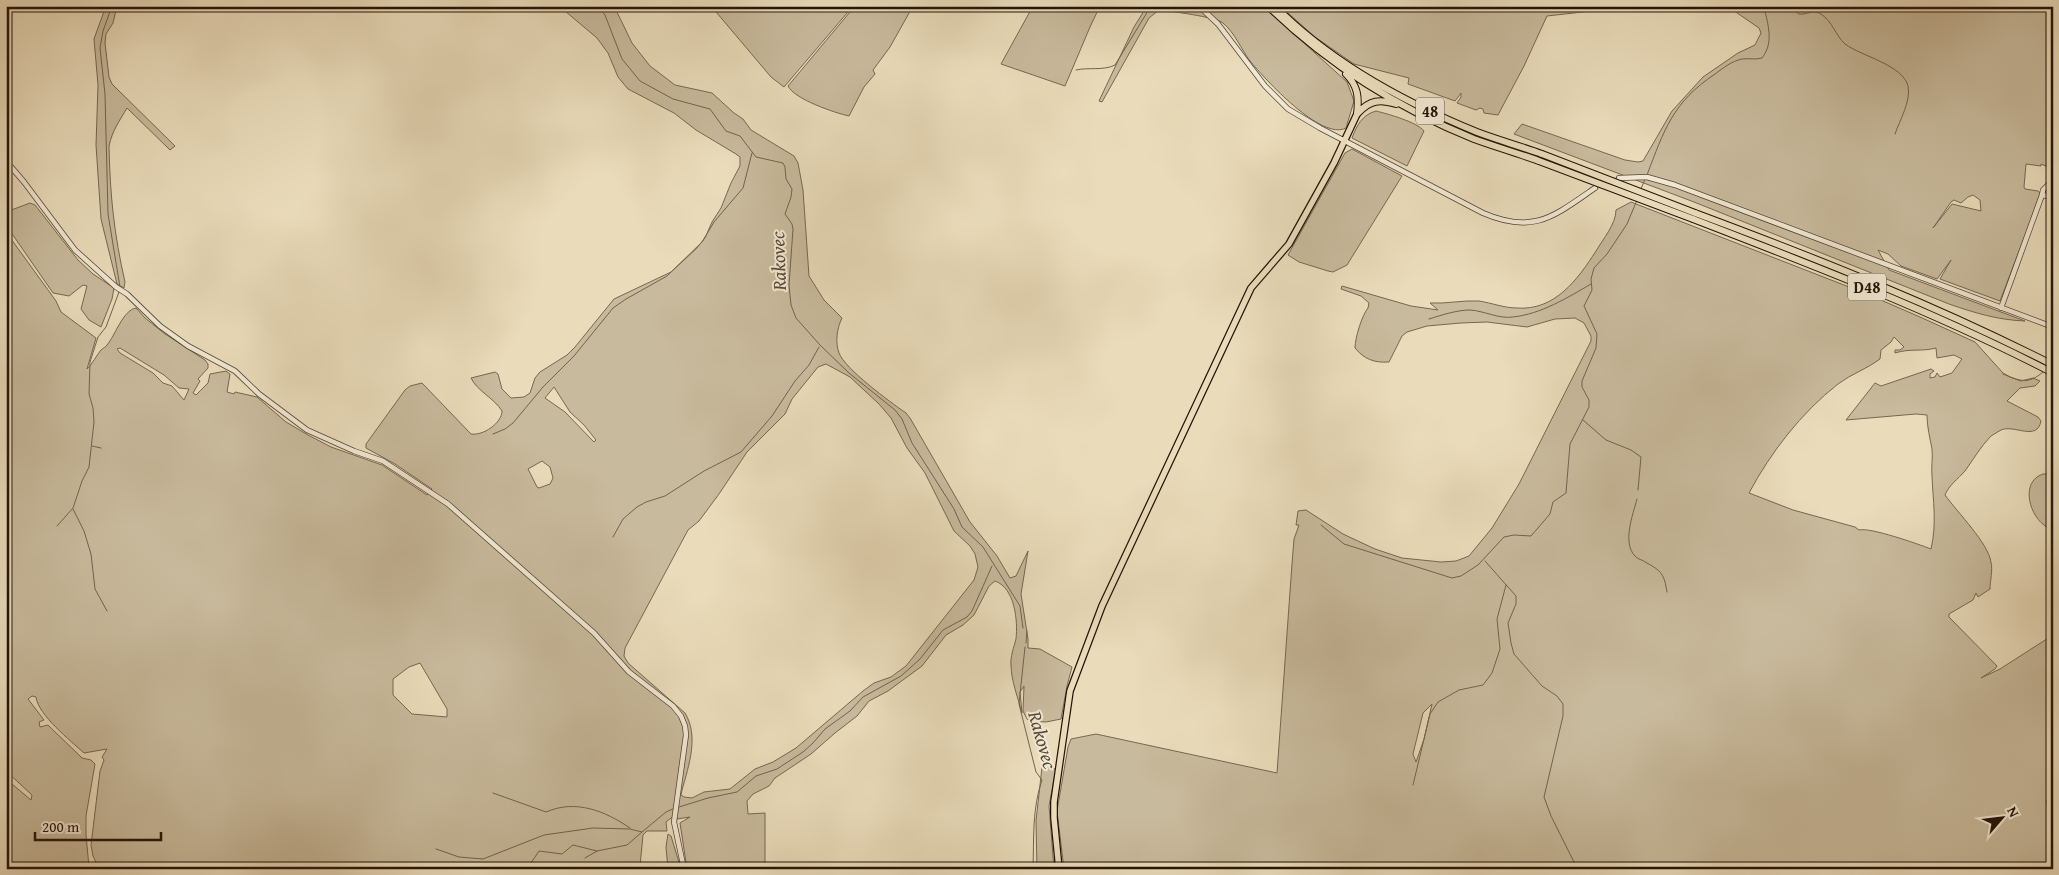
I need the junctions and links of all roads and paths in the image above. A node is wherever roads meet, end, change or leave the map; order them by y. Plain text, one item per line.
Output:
1 (1199, 6) edge
2 (1268, 6) edge
3 (1275, 6) edge
4 (1330, 60) junction
5 (1407, 108) junction
6 (1357, 114) junction
7 (1346, 140) junction
8 (1540, 158) junction
9 (6, 161) edge
10 (1619, 178) tunnel mouth
11 (2053, 180) edge
12 (1595, 188) tunnel mouth
13 (2042, 194) junction
14 (2053, 197) edge
15 (1694, 216) junction
16 (2001, 308) junction
17 (2053, 322) edge
18 (2052, 326) edge
19 (2049, 363) edge
20 (2053, 373) edge
21 (684, 869) edge
22 (1059, 869) edge

1 - 7 street
2 - 4 highway, 48
3 - 8 highway, 48
4 - 5 highway, 48
4 - 6 highway, 48
5 - 6 highway, 48
5 - 8 highway, 48
6 - 7 main road
7 - 12 street
7 - 22 main road
8 - 15 highway, D48, bridge
9 - 21 street
10 - 16 street
11 - 13 street
13 - 14 street
13 - 16 street
15 - 19 highway, D48
15 - 20 highway, D48
16 - 18 street
17 - 18 street

